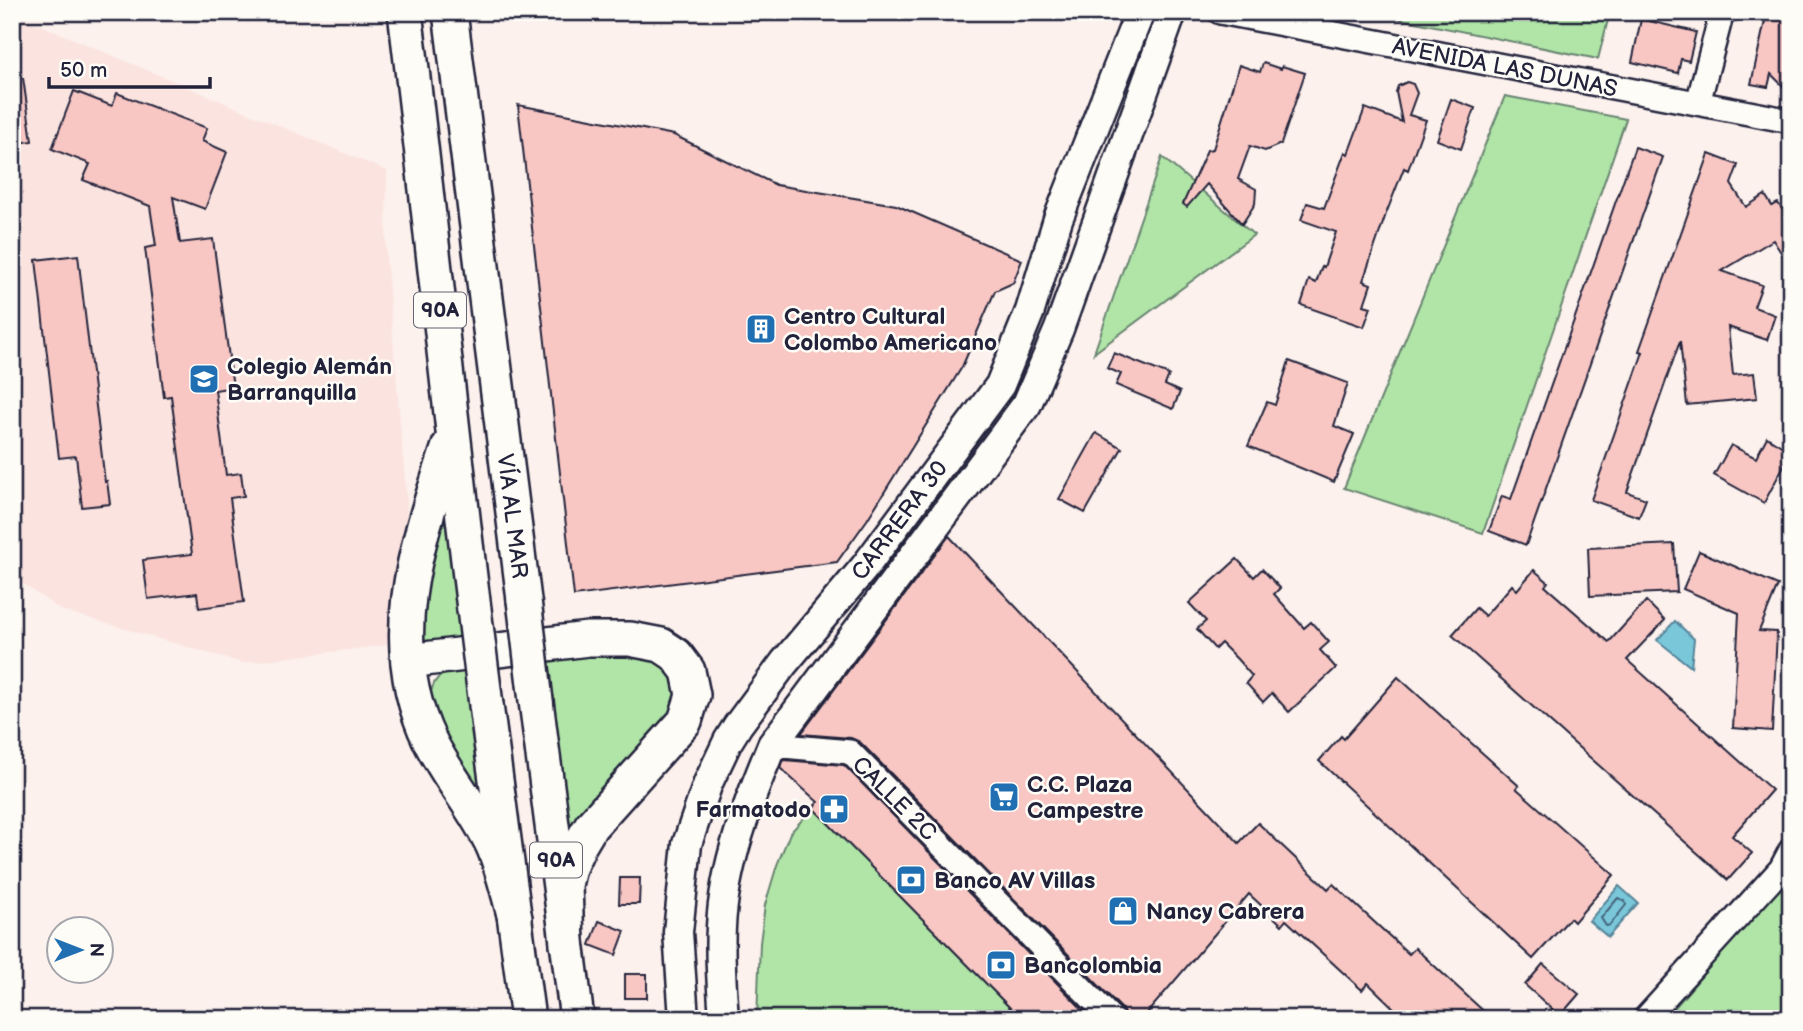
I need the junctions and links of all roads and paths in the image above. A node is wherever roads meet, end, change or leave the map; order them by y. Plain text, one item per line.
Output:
1 (405, 12) edge
2 (450, 12) edge
3 (1140, 12) edge
4 (1172, 12) edge
5 (1220, 12) edge
6 (1722, 12) edge
7 (1698, 103) junction
8 (1791, 121) edge
9 (453, 435) junction
10 (408, 661) junction
11 (772, 745) junction
12 (1791, 850) edge
13 (515, 918) junction
14 (567, 944) junction
15 (1111, 1018) edge
16 (527, 1019) edge
17 (577, 1019) edge
18 (684, 1019) edge
19 (724, 1019) edge
20 (1645, 1019) edge

1 - 9 highway, 90A
2 - 14 highway, VÍA AL MAR / 90A, bridge
3 - 18 main road, CARRERA 30
4 - 11 main road, CARRERA 30
5 - 7 street, AVENIDA LAS DUNAS
6 - 7 street
7 - 8 street, AVENIDA LAS DUNAS
9 - 10 highway
9 - 13 highway, 90A, bridge
10 - 13 highway
10 - 14 highway
11 - 15 street, CALLE 2C
11 - 19 main road, CARRERA 30
12 - 20 street
13 - 16 highway, 90A
14 - 17 highway, VÍA AL MAR / 90A

